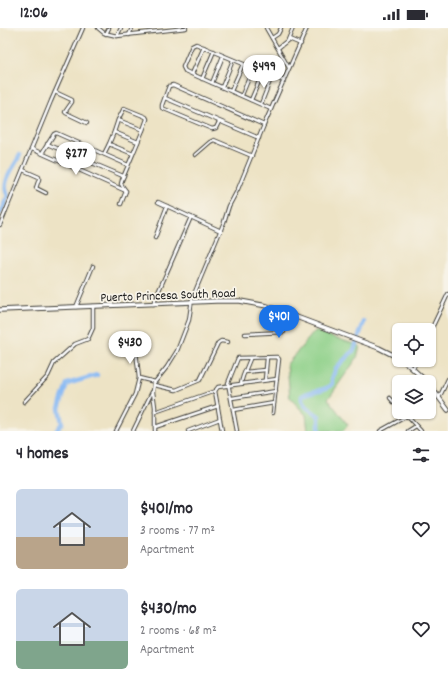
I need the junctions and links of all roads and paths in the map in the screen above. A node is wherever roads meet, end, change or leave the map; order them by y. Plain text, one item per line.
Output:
1 (83, 28) edge
2 (98, 28) edge
3 (109, 28) edge
4 (121, 28) edge
5 (132, 28) edge
6 (153, 28) edge
7 (186, 28) edge
8 (267, 28) edge
9 (281, 28) edge
10 (293, 28) edge
11 (307, 28) edge
12 (180, 29) edge
13 (158, 31) junction
14 (106, 34) junction
15 (129, 35) junction
16 (117, 36) junction
17 (272, 38) junction
18 (289, 39) junction
19 (301, 44) junction
20 (204, 47) junction
21 (278, 48) junction
22 (214, 52) junction
23 (223, 56) junction
24 (233, 60) junction
25 (243, 64) junction
26 (253, 68) junction
27 (289, 68) junction
28 (263, 72) junction
29 (192, 74) junction
30 (272, 76) junction
31 (202, 79) junction
32 (284, 81) junction
33 (212, 83) junction
34 (222, 87) junction
35 (231, 91) junction
36 (55, 92) junction
37 (242, 96) junction
38 (165, 98) junction
39 (251, 100) junction
40 (261, 104) junction
41 (272, 108) junction
42 (118, 120) junction
43 (219, 122) junction
44 (87, 123) dead end
45 (264, 125) junction
46 (142, 130) junction
47 (114, 132) junction
48 (259, 138) junction
49 (138, 142) junction
50 (47, 144) junction
51 (109, 144) junction
52 (32, 149) junction
53 (42, 153) junction
54 (104, 154) junction
55 (133, 154) junction
56 (195, 155) dead end
57 (252, 156) junction
58 (128, 165) junction
59 (23, 170) junction
60 (123, 176) junction
61 (126, 190) junction
62 (46, 193) dead end
63 (158, 202) dead end
64 (121, 204) dead end
65 (167, 206) junction
66 (191, 217) junction
67 (0, 225) edge
68 (221, 231) junction
69 (154, 238) dead end
70 (93, 266) dead end
71 (448, 294) edge
72 (192, 302) junction
73 (153, 304) junction
74 (93, 306) junction
75 (76, 307) junction
76 (0, 310) edge
77 (288, 313) junction
78 (434, 323) edge
79 (244, 334) dead end
80 (228, 342) dead end
81 (136, 351) dead end
82 (392, 353) edge
83 (250, 358) junction
84 (267, 358) junction
85 (413, 368) edge
86 (266, 370) junction
87 (244, 372) junction
88 (420, 375) edge
89 (139, 378) junction
90 (277, 379) junction
91 (448, 379) edge
92 (265, 380) junction
93 (242, 383) junction
94 (154, 384) junction
95 (228, 386) junction
96 (215, 391) junction
97 (276, 391) junction
98 (153, 392) junction
99 (436, 394) edge
100 (232, 398) junction
101 (439, 398) junction
102 (24, 402) dead end
103 (274, 403) junction
104 (218, 406) junction
105 (233, 410) junction
106 (448, 410) edge
107 (155, 412) junction
108 (273, 413) dead end
109 (220, 419) junction
110 (402, 419) edge
111 (410, 419) edge
112 (416, 426) junction
113 (155, 427) junction
114 (116, 431) edge
115 (133, 431) edge
116 (155, 431) edge
117 (188, 431) edge
118 (222, 431) edge
119 (237, 431) edge
120 (381, 431) edge
121 (408, 431) edge
122 (421, 431) edge

1 - 36 street
2 - 14 street
3 - 14 street
4 - 16 street
5 - 15 street
6 - 13 street
7 - 12 street
8 - 17 street
9 - 17 street
10 - 18 street
11 - 19 street
12 - 13 street
13 - 15 street
14 - 16 street
15 - 16 street
17 - 21 street
18 - 19 street
18 - 21 street
19 - 27 street
20 - 22 street
20 - 29 street
20 - 29 street
21 - 27 street
22 - 23 street
22 - 31 street
23 - 24 street
23 - 33 street
24 - 25 street
24 - 34 street
25 - 26 street
25 - 35 street
26 - 28 street
26 - 37 street
27 - 32 street
28 - 30 street
28 - 39 street
29 - 31 street
30 - 32 street
30 - 40 street
31 - 33 street
32 - 41 street
33 - 34 street
34 - 35 street
35 - 37 street
36 - 44 street
36 - 52 street
37 - 39 street
38 - 43 street
38 - 43 street
38 - 45 street
39 - 40 street
40 - 41 street
41 - 45 street
42 - 46 street
42 - 46 street
42 - 47 street
43 - 48 street
45 - 48 street
46 - 49 street
47 - 49 street
47 - 51 street
48 - 57 street
49 - 55 street
50 - 53 street
50 - 54 street
50 - 60 street
51 - 54 street
51 - 55 street
52 - 53 street
52 - 59 street
53 - 61 street
54 - 58 street
55 - 58 street
56 - 57 street
57 - 68 street
58 - 60 street
59 - 62 street
59 - 67 street
60 - 61 street
61 - 64 street
63 - 65 street
65 - 66 street
65 - 69 street
66 - 68 street
66 - 73 street
68 - 72 street
70 - 75 street
71 - 78 street
72 - 73 main road, Puerto Princesa South Road
72 - 77 main road, Puerto Princesa South Road
72 - 94 street
73 - 74 main road, Puerto Princesa South Road
74 - 75 main road, Puerto Princesa South Road
74 - 102 street
75 - 76 main road, Puerto Princesa South Road
77 - 79 street
77 - 82 main road, Puerto Princesa South Road
80 - 94 street
81 - 89 street
83 - 84 street
83 - 87 street
83 - 95 street
84 - 86 street
84 - 90 street
85 - 88 main road
86 - 87 street
86 - 92 street
87 - 93 street
89 - 94 street
89 - 114 street
90 - 92 street
90 - 97 street
91 - 101 street
92 - 93 street
93 - 95 street
94 - 98 street
95 - 96 street
95 - 100 street
96 - 104 street
96 - 107 street
97 - 100 street
97 - 103 street
98 - 107 street
98 - 115 street
99 - 101 main road
100 - 105 street
101 - 106 main road
103 - 105 street
103 - 108 street
104 - 109 street
104 - 113 street
105 - 119 street
107 - 113 street
109 - 117 street
109 - 118 street
110 - 120 street
111 - 112 street
112 - 121 street
112 - 122 street
113 - 116 street

